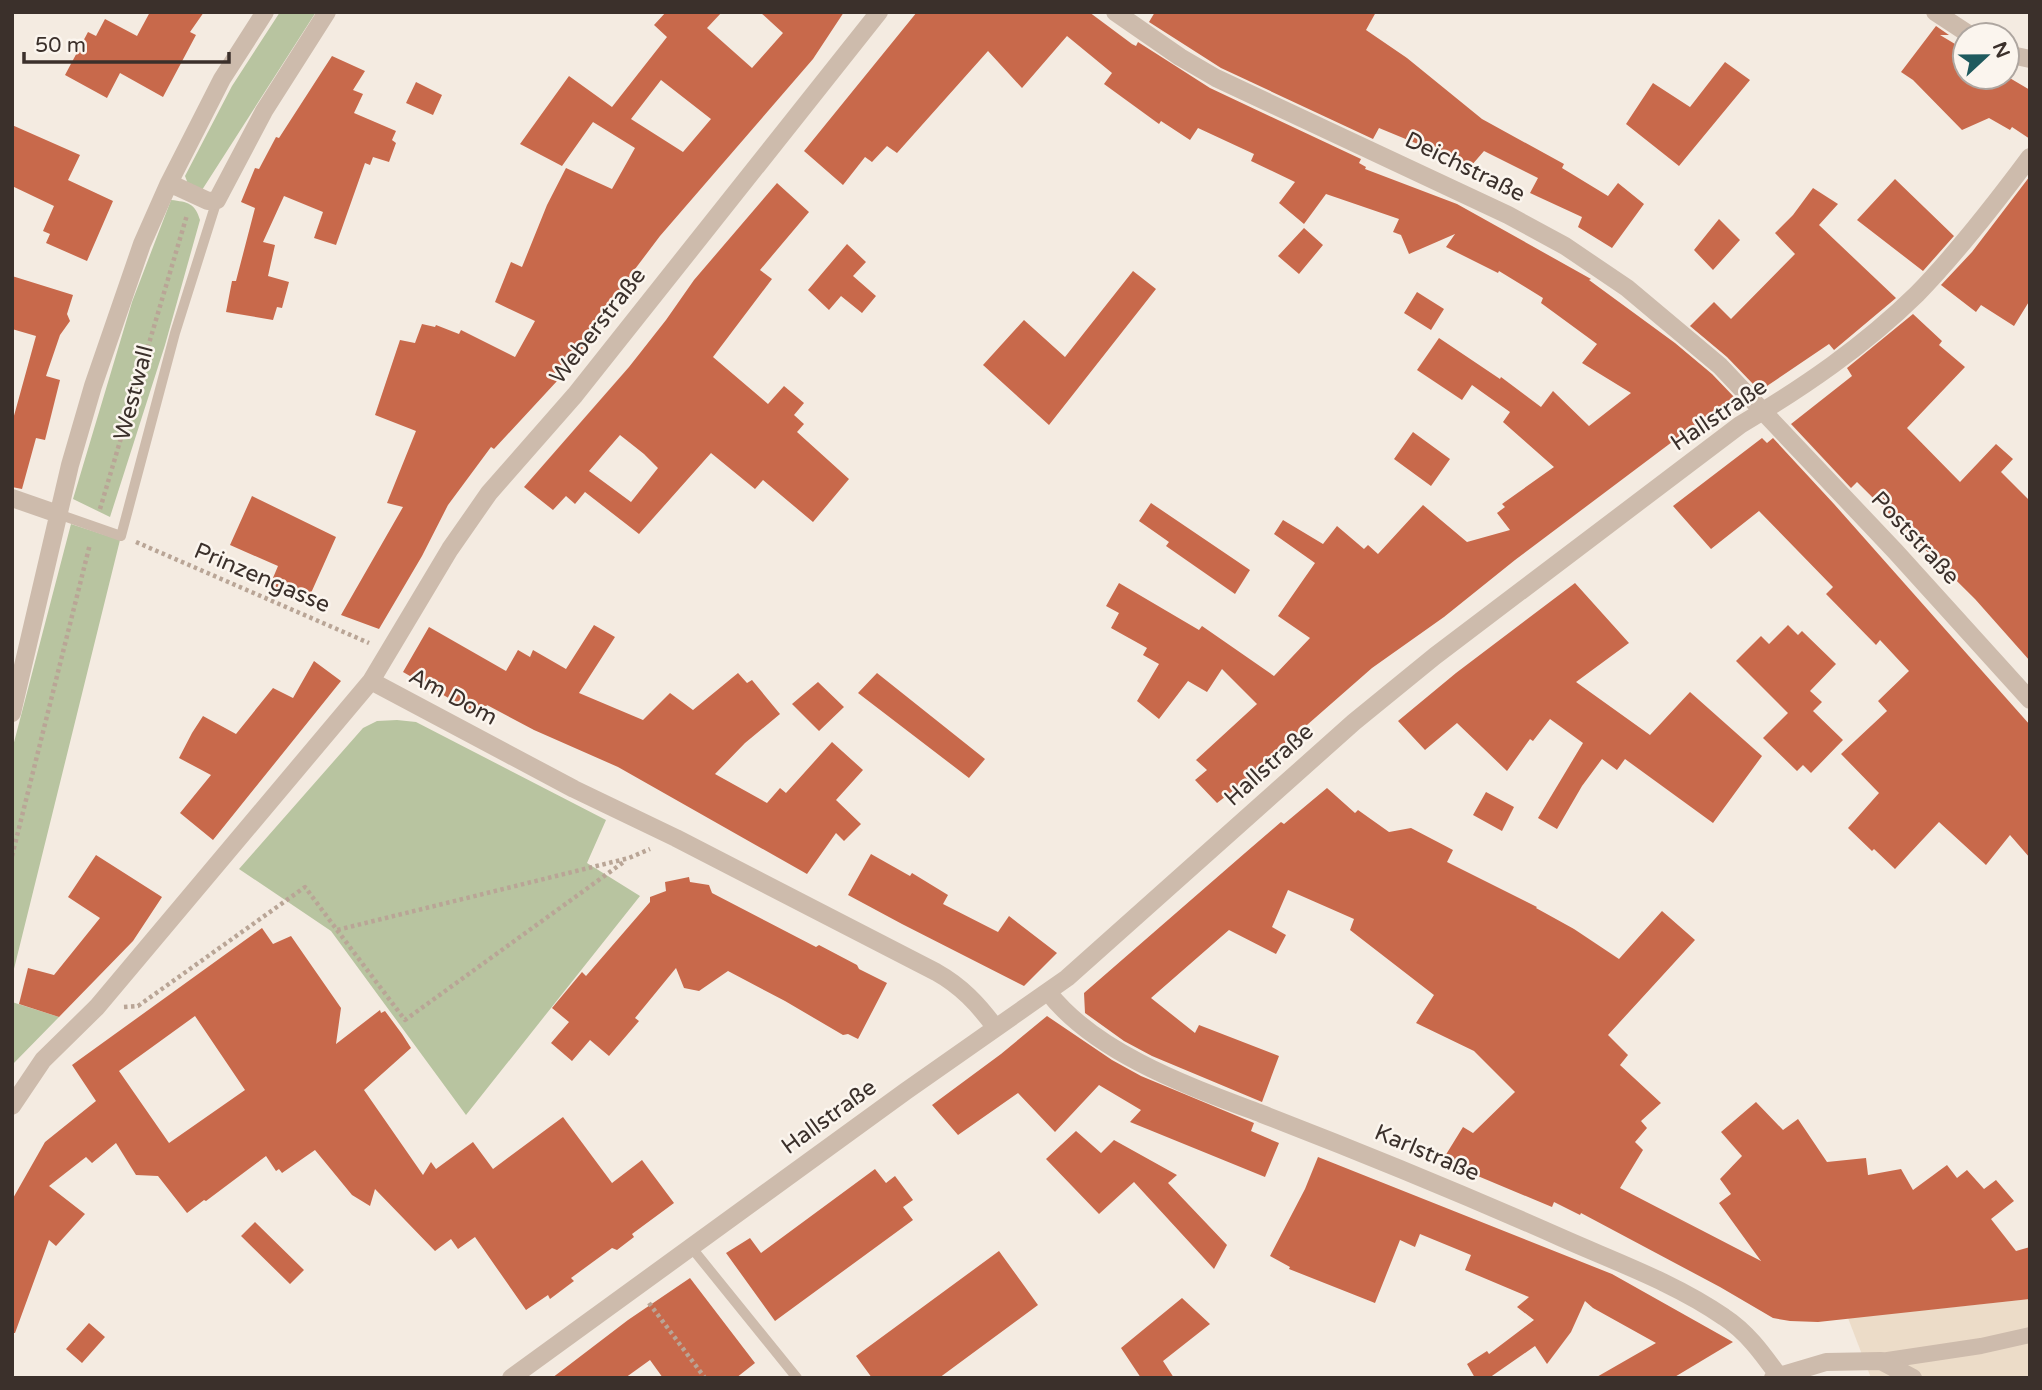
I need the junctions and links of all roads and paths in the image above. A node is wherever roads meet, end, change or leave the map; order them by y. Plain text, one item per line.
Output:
1 (265, 12) edge
2 (327, 12) edge
3 (879, 12) edge
4 (1115, 12) edge
5 (1935, 12) edge
6 (1951, 23) edge
7 (2030, 157) edge
8 (169, 183) junction
9 (217, 200) junction
10 (1762, 412) junction
11 (12, 498) edge
12 (58, 514) junction
13 (121, 536) junction
14 (389, 651) junction
15 (370, 681) junction
16 (2030, 700) edge
17 (12, 713) edge
18 (676, 838) junction
19 (629, 858) junction
20 (337, 930) junction
21 (1048, 992) junction
22 (97, 1007) junction
23 (995, 1027) junction
24 (12, 1106) edge
25 (691, 1247) junction
26 (636, 1286) junction
27 (2030, 1335) edge
28 (1881, 1361) junction
29 (1775, 1376) edge
30 (511, 1378) edge
31 (705, 1378) edge
32 (797, 1378) edge
33 (1913, 1378) edge

1 - 8 street, Westwall
2 - 9 street, Westwall
3 - 14 street, Weberstraße
4 - 10 street, Deichstraße
5 - 6 street
7 - 10 street, Hallstraße
8 - 9 street
8 - 12 street, Westwall
9 - 13 lane, Westwall
10 - 16 street, Poststraße
10 - 21 street, Hallstraße
11 - 12 street
12 - 13 lane
12 - 17 street, Westwall
13 - 14 path, Prinzengasse
14 - 15 street, Weberstraße
15 - 18 street, Am Dom
15 - 22 street
18 - 19 path
18 - 23 street, Am Dom
19 - 20 path
19 - 20 path
20 - 22 path
21 - 23 street, Hallstraße
21 - 29 street, Karlstraße
22 - 24 street
23 - 25 street, Hallstraße
25 - 26 street, Hallstraße
25 - 32 lane
26 - 30 street, Hallstraße
26 - 31 path
27 - 28 street
28 - 29 street
28 - 33 street

